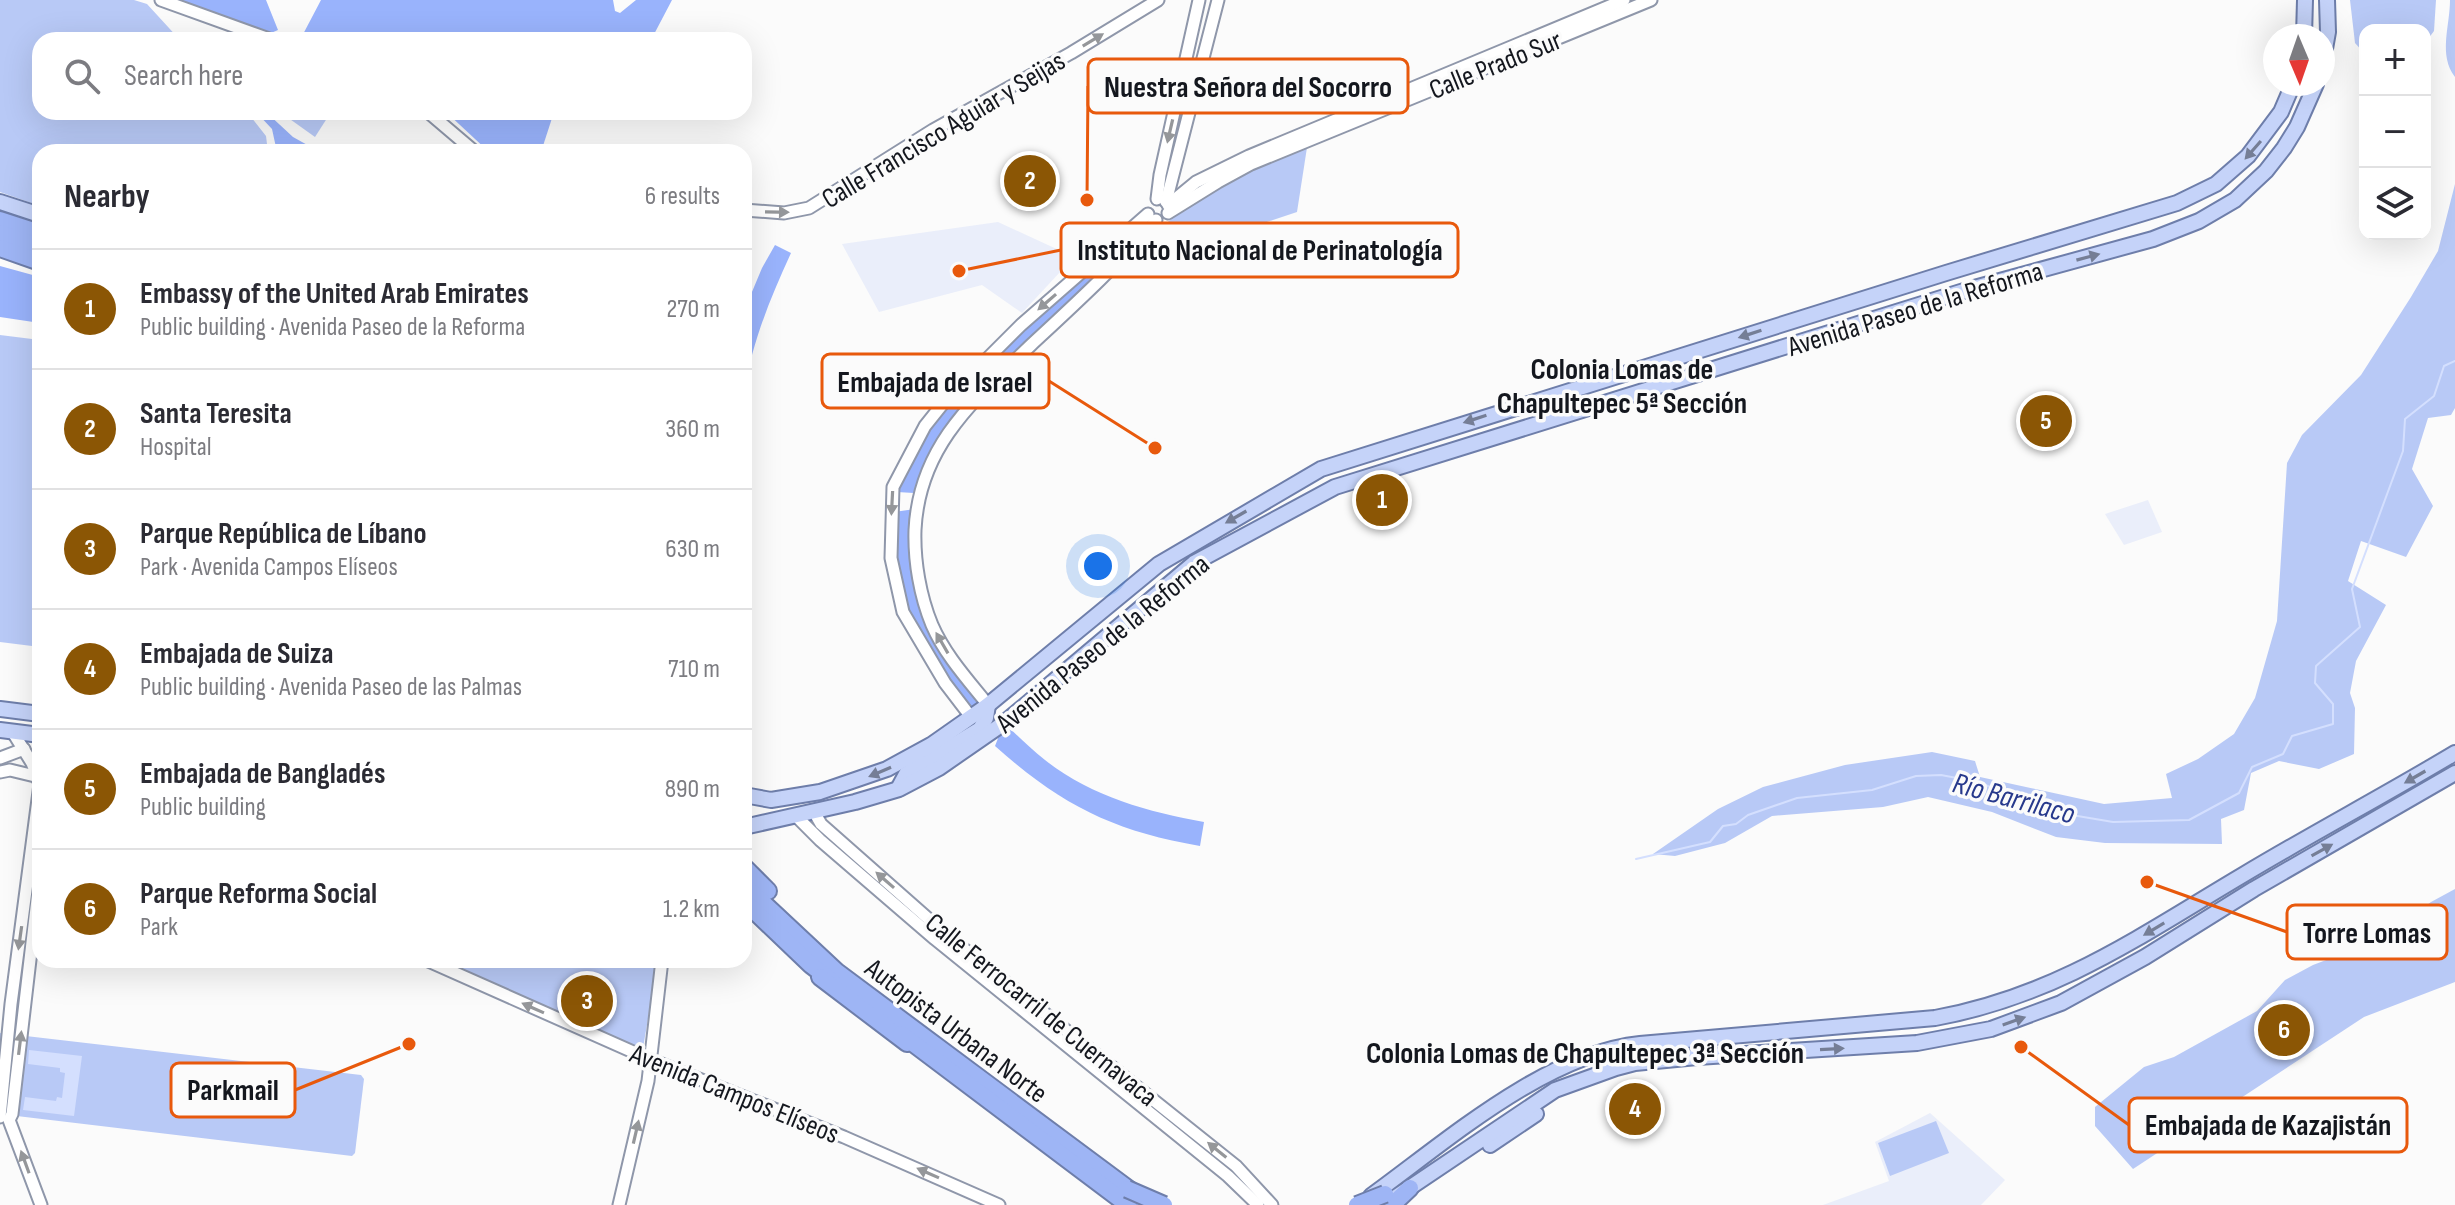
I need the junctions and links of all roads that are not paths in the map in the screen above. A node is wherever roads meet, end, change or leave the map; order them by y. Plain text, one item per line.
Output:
1 (161, 0) edge
2 (1158, 0) edge
3 (1199, 0) edge
4 (1218, 0) edge
5 (1624, 0) edge
6 (1651, 0) edge
7 (2305, 0) edge
8 (2327, 0) edge
9 (2304, 24) edge
10 (2328, 24) edge
11 (250, 32) edge
12 (2288, 96) edge
13 (2310, 96) edge
14 (437, 120) edge
15 (466, 144) edge
16 (0, 202) edge
17 (1165, 205) junction
18 (0, 209) edge
19 (752, 211) edge
20 (32, 212) edge
21 (1152, 217) junction
22 (32, 219) edge
23 (0, 222) edge
24 (32, 232) edge
25 (0, 235) edge
26 (32, 245) edge
27 (0, 248) edge
28 (0, 256) edge
29 (32, 259) edge
30 (32, 266) edge
31 (1962, 268) junction
32 (1928, 279) junction
33 (1967, 290) junction
34 (1935, 300) junction
35 (1172, 555) junction
36 (1182, 573) junction
37 (1138, 581) junction
38 (1152, 598) junction
39 (988, 705) junction
40 (0, 709) edge
41 (32, 713) edge
42 (1004, 723) junction
43 (979, 728) junction
44 (6, 731) edge
45 (32, 734) edge
46 (24, 749) junction
47 (2455, 753) edge
48 (0, 758) edge
49 (32, 764) edge
50 (0, 772) edge
51 (2455, 773) edge
52 (32, 775) edge
53 (752, 797) edge
54 (819, 810) junction
55 (795, 815) junction
56 (752, 825) edge
57 (32, 847) edge
58 (752, 875) edge
59 (752, 896) edge
60 (752, 897) edge
61 (752, 898) edge
62 (912, 911) junction
63 (752, 917) edge
64 (795, 927) dead end
65 (32, 944) edge
66 (444, 968) edge
67 (661, 968) edge
68 (11, 1004) junction
69 (25, 1005) junction
70 (1915, 1021) junction
71 (1883, 1024) junction
72 (915, 1027) junction
73 (1917, 1043) junction
74 (1885, 1045) junction
75 (1093, 1049) junction
76 (649, 1059) junction
77 (1085, 1060) junction
78 (949, 1070) junction
79 (1599, 1073) junction
80 (1547, 1075) junction
81 (4, 1118) edge
82 (1410, 1188) joint
83 (1128, 1197) edge
84 (1371, 1202) edge
85 (1152, 1204) edge
86 (41, 1205) edge
87 (619, 1205) edge
88 (999, 1205) edge
89 (1258, 1205) edge
90 (1272, 1205) edge
91 (1400, 1205) edge

1 - 11 street
19 -> 2 street, Calle Francisco Aguiar y Seijas
3 -> 17 street
4 - 17 street
5 - 17 street, Calle Prado Sur
6 - 17 street, Calle Prado Sur
7 - 9 main road
8 - 10 main road
12 -> 31 main road, Avenida Paseo de la Reforma
33 -> 13 main road, Avenida Paseo de la Reforma
14 - 15 street
16 - 20 main road
17 - 21 street
17 - 21 street
18 - 22 highway
39 -> 21 street
21 -> 43 street
23 - 24 highway
25 - 26 highway
27 - 29 highway
28 - 30 main road
31 - 32 main road, Avenida Paseo de la Reforma
31 - 33 main road
32 - 34 main road
32 -> 35 main road, Avenida Paseo de la Reforma
33 - 34 main road, Avenida Paseo de la Reforma
34 - 36 main road, Avenida Paseo de la Reforma
35 - 36 main road
35 - 37 main road, Avenida Paseo de la Reforma
36 - 38 main road, Avenida Paseo de la Reforma
37 - 38 main road
37 - 39 main road, Avenida Paseo de la Reforma
38 - 42 main road, Avenida Paseo de la Reforma
39 - 42 main road
39 - 43 main road
40 - 41 main road
42 - 43 main road, Avenida Paseo de la Reforma
43 -> 53 main road, Avenida Paseo de la Reforma
43 - 54 main road
44 - 45 main road
44 - 46 street
46 - 48 street
46 - 49 street
47 -> 70 main road
50 - 52 street
73 -> 51 main road
54 - 55 main road
62 -> 54 street, Calle Ferrocarril de Cuernavaca
55 - 56 main road
55 - 62 street, Calle Ferrocarril de Cuernavaca
57 -> 68 street
58 - 72 highway
59 - 83 highway, Autopista Urbana Norte
60 - 85 highway, Autopista Urbana Norte
61 - 78 highway
62 - 75 street, Calle Ferrocarril de Cuernavaca
62 - 77 street, Calle Ferrocarril de Cuernavaca
63 - 78 highway
64 - 72 highway
65 - 69 street
76 -> 66 street, Avenida Campos Elíseos
67 - 76 street
68 - 69 street
68 - 81 street
81 -> 69 street
70 - 71 main road
70 - 73 main road
71 - 74 main road
71 - 80 main road
72 - 85 highway
73 - 74 main road
79 -> 74 main road
75 - 77 street
90 -> 75 street, Calle Ferrocarril de Cuernavaca
87 -> 76 street
88 -> 76 street, Avenida Campos Elíseos
77 - 89 street, Calle Ferrocarril de Cuernavaca
78 - 83 highway
79 - 82 main road
79 - 91 main road
80 - 84 main road
80 - 84 main road
86 -> 81 street
82 - 84 highway
83 - 85 highway, bridge

